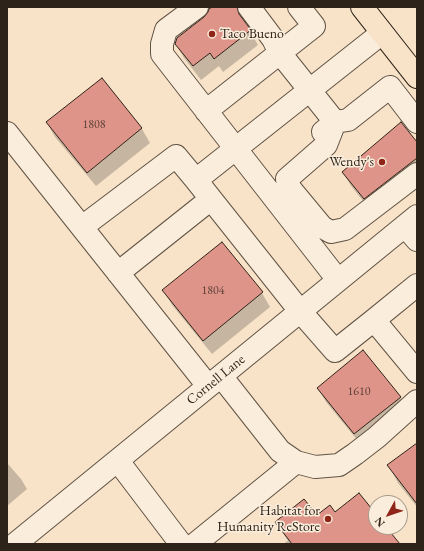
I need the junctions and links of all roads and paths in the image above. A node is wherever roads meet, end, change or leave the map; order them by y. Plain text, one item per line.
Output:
1 (197, 7) edge
2 (249, 7) edge
3 (299, 7) edge
4 (362, 7) edge
5 (382, 33) junction
6 (276, 46) junction
7 (417, 77) edge
8 (309, 90) junction
9 (206, 111) junction
10 (335, 122) junction
11 (417, 122) edge
12 (7, 133) edge
13 (236, 149) junction
14 (417, 174) edge
15 (196, 180) junction
16 (262, 182) junction
17 (211, 199) junction
18 (82, 227) junction
19 (413, 227) edge
20 (118, 273) junction
21 (338, 280) junction
22 (417, 285) edge
23 (300, 311) junction
24 (374, 320) junction
25 (417, 372) edge
26 (215, 381) junction
27 (417, 401) edge
28 (118, 461) junction
29 (296, 462) junction
30 (15, 544) edge
31 (181, 544) edge
32 (195, 544) edge

1 - 9 street
2 - 6 street
3 - 6 street
4 - 5 main road
5 - 7 main road
5 - 8 street
6 - 8 street
6 - 9 street
8 - 10 street
8 - 13 street
9 - 13 street
10 - 11 street
10 - 14 street
10 - 16 street
12 - 18 street
13 - 15 street
13 - 16 street
15 - 17 street
15 - 18 street
16 - 21 street
17 - 20 street
17 - 23 street
18 - 20 street
19 - 21 street, Cornell Lane
20 - 26 street
21 - 23 street, Cornell Lane
22 - 24 street
23 - 24 street
23 - 26 street, Cornell Lane
24 - 25 street
26 - 28 street, Cornell Lane
26 - 29 street
27 - 29 street
28 - 30 street, Cornell Lane
28 - 31 street
29 - 32 street

